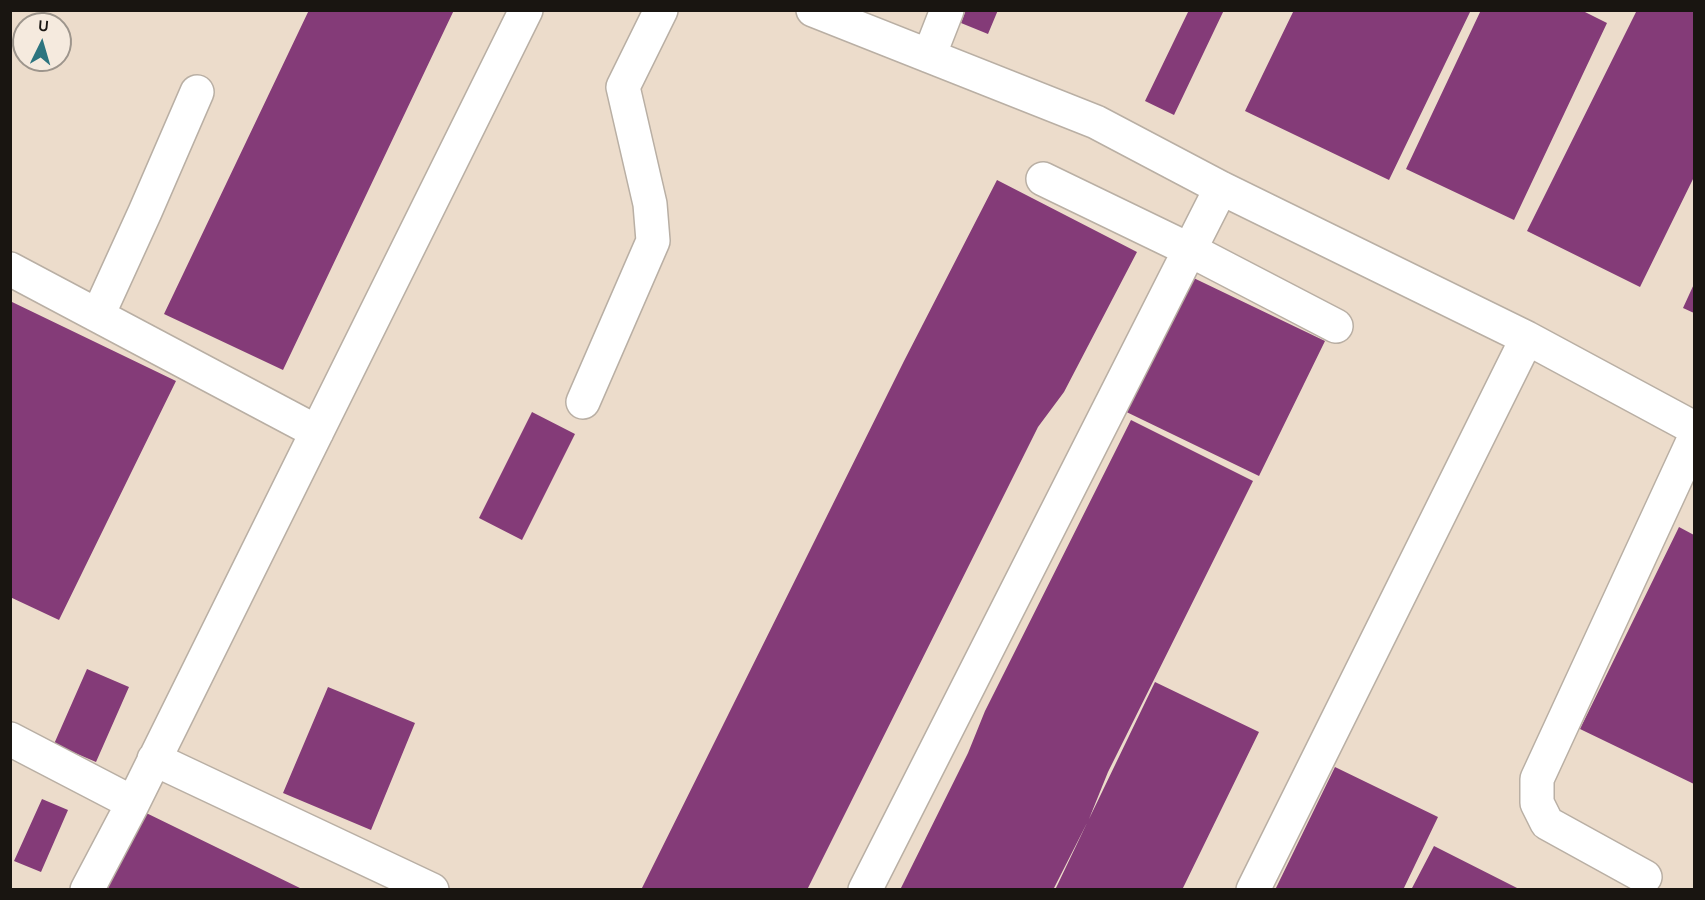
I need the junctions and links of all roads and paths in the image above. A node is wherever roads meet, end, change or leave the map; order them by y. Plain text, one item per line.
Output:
1 (526, 10) edge
2 (661, 10) edge
3 (813, 10) edge
4 (947, 10) edge
5 (929, 56) junction
6 (197, 92) dead end
7 (1043, 179) dead end
8 (1221, 188) junction
9 (1190, 250) junction
10 (10, 269) edge
11 (98, 315) junction
12 (1336, 326) dead end
13 (1527, 338) junction
14 (582, 402) dead end
15 (1695, 428) edge
16 (317, 432) junction
17 (1695, 439) edge
18 (10, 739) edge
19 (154, 759) junction
20 (133, 803) junction
21 (1645, 877) dead end
22 (87, 890) edge
23 (432, 890) edge
24 (865, 890) edge
25 (1253, 890) edge

1 - 16 lane
2 - 14 lane
3 - 5 lane
4 - 5 lane
5 - 8 lane
6 - 11 lane
7 - 9 lane
8 - 9 lane
8 - 13 lane
9 - 12 lane
9 - 24 lane
10 - 11 lane
11 - 16 lane
13 - 15 lane
13 - 25 lane
16 - 19 lane
17 - 21 lane
18 - 20 lane
19 - 20 lane
19 - 23 lane
20 - 22 lane

